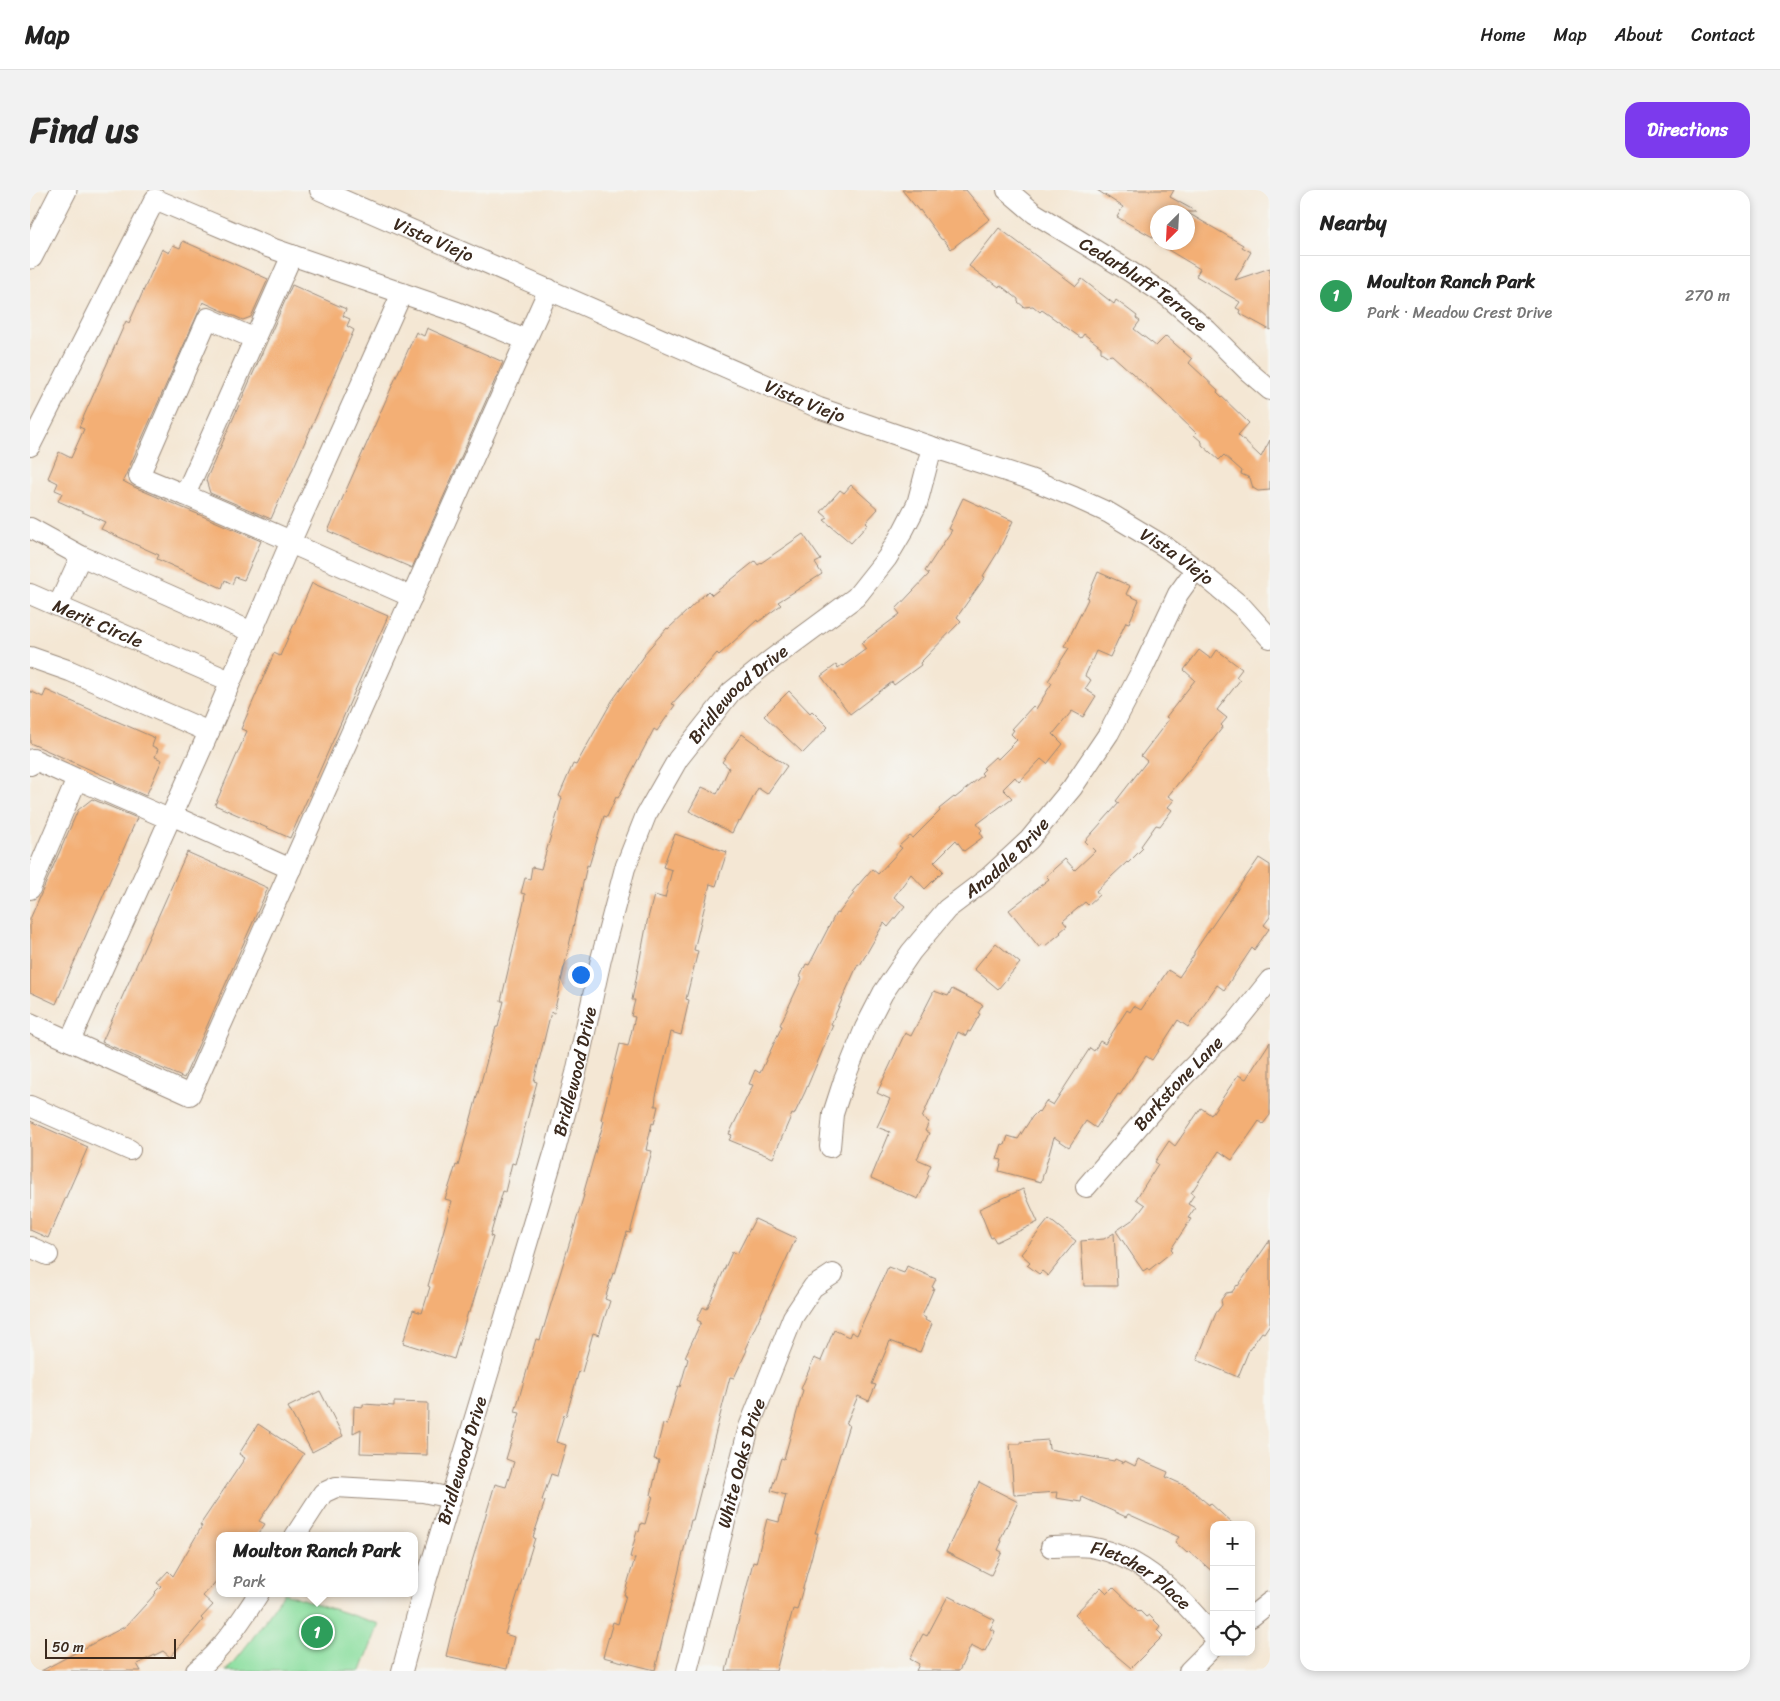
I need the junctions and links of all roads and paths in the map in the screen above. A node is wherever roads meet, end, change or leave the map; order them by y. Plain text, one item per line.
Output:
1 (64, 190) edge
2 (320, 190) edge
3 (1007, 190) edge
4 (292, 255) junction
5 (30, 256) edge
6 (549, 289) junction
7 (402, 293) junction
8 (255, 339) junction
9 (526, 340) junction
10 (1270, 390) edge
11 (30, 446) edge
12 (932, 447) junction
13 (185, 495) junction
14 (30, 528) edge
15 (290, 542) junction
16 (81, 556) junction
17 (1196, 569) junction
18 (30, 594) edge
19 (412, 597) junction
20 (58, 606) junction
21 (252, 632) junction
22 (1270, 638) edge
23 (30, 657) edge
24 (230, 681) junction
25 (209, 732) junction
26 (30, 765) edge
27 (77, 778) junction
28 (170, 817) junction
29 (290, 869) junction
30 (30, 889) edge
31 (1270, 980) edge
32 (30, 1023) edge
33 (70, 1041) junction
34 (30, 1106) edge
35 (830, 1147) dead end
36 (130, 1150) dead end
37 (1086, 1187) dead end
38 (833, 1274) dead end
39 (451, 1498) junction
40 (298, 1532) edge
41 (1051, 1546) dead end
42 (256, 1597) edge
43 (1270, 1602) edge
44 (1255, 1614) edge
45 (1210, 1632) edge
46 (1210, 1650) edge
47 (196, 1671) edge
48 (402, 1671) edge
49 (687, 1671) edge
50 (1189, 1671) edge

1 - 5 main road
2 - 6 street, Vista Viejo
3 - 10 street, Cedarbluff Terrace
4 - 7 street
4 - 8 street
4 - 11 street
6 - 9 street
6 - 12 street, Vista Viejo
7 - 9 street
7 - 15 street
8 - 13 street
8 - 13 street
9 - 19 street
12 - 17 street, Vista Viejo
12 - 39 street, Bridlewood Drive
13 - 15 street
14 - 16 street
15 - 19 street
15 - 21 street
16 - 20 street
16 - 21 street
17 - 22 street, Vista Viejo
17 - 35 street, Anadale Drive
18 - 20 street, Merit Circle
19 - 29 street
20 - 24 street, Merit Circle
21 - 24 street
23 - 25 street
24 - 25 street
25 - 28 street
26 - 27 street
27 - 28 street
27 - 30 street
28 - 29 street
28 - 33 street
29 - 33 street
31 - 37 street, Barkstone Lane
32 - 33 street
34 - 36 street
38 - 49 street, White Oaks Drive
39 - 40 street
39 - 48 street, Bridlewood Drive
41 - 45 street, Fletcher Place
42 - 47 street
43 - 44 street
46 - 50 street

